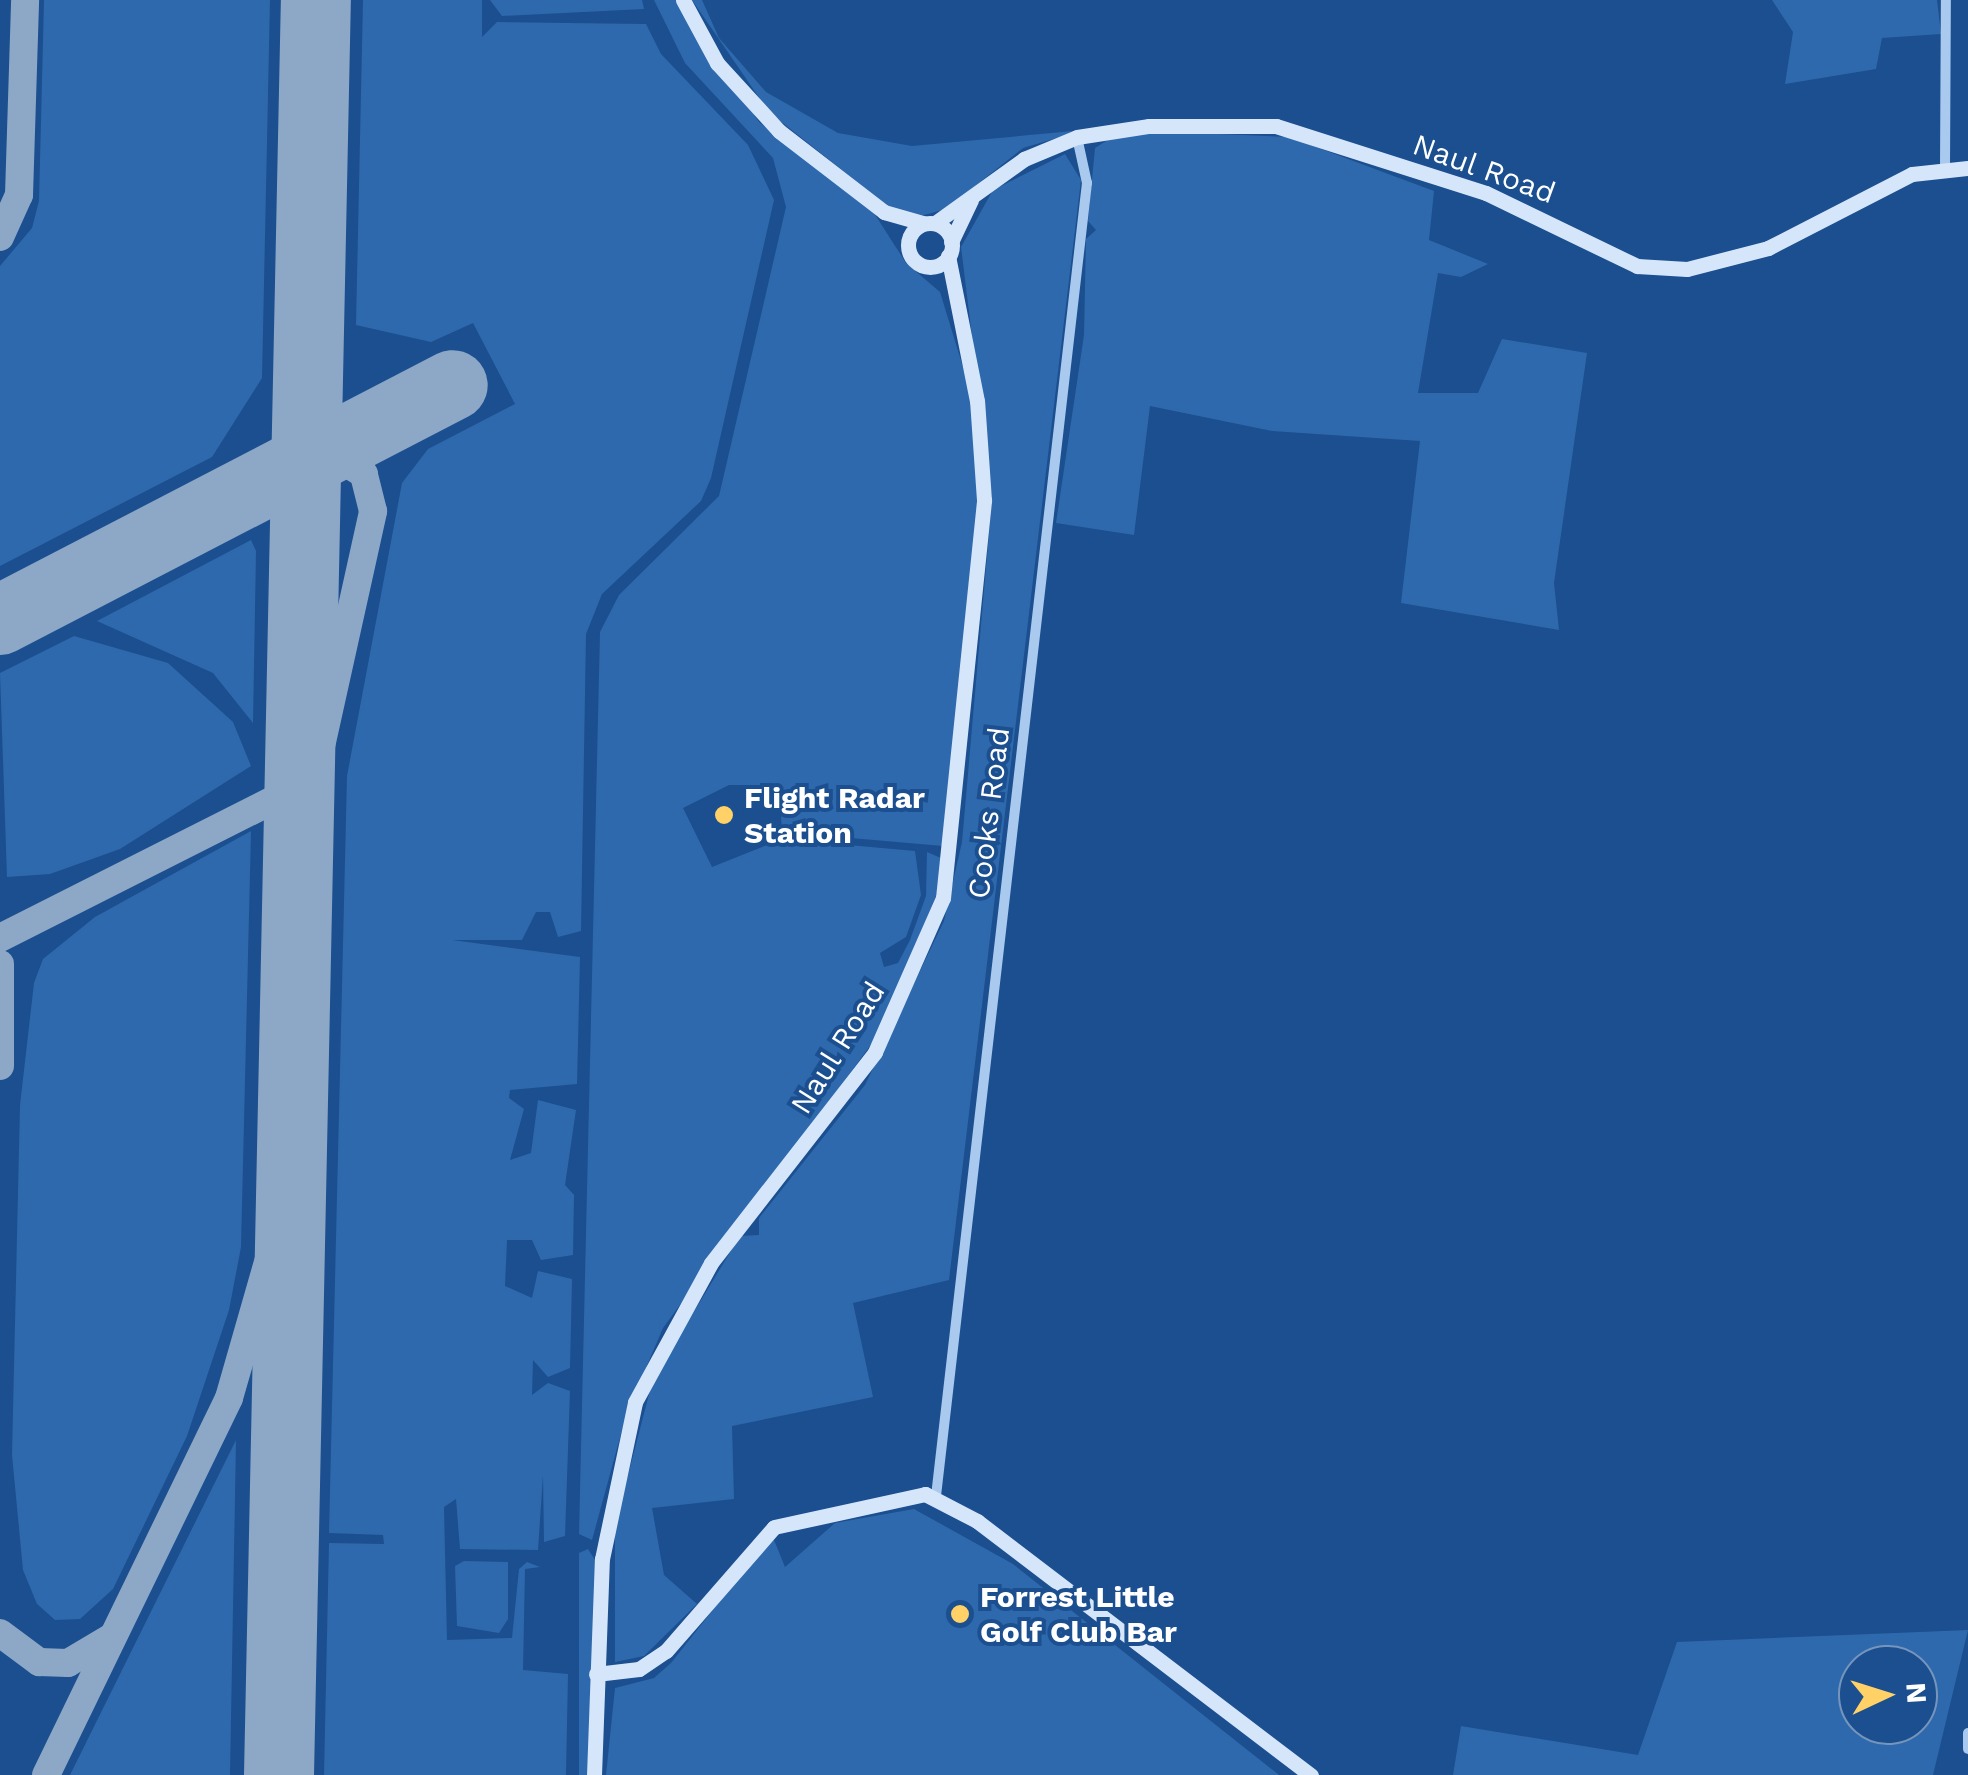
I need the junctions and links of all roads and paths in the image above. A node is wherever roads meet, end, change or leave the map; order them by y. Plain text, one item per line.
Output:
1 (684, 0) edge
2 (1946, 0) edge
3 (1078, 137) junction
4 (1944, 167) junction
5 (1968, 168) edge
6 (973, 196) junction
7 (884, 212) junction
8 (929, 223) junction
9 (908, 243) junction
10 (950, 249) junction
11 (917, 262) junction
12 (951, 302) junction
13 (936, 1496) junction
14 (596, 1674) junction
15 (1968, 1733) edge
16 (1968, 1750) edge
17 (594, 1775) edge
18 (1311, 1775) edge

1 - 7 street
2 - 4 street
3 - 4 street, Naul Road
3 - 6 street, Naul Road
3 - 13 street, Cooks Road
4 - 5 street, Naul Road
6 - 8 street, Naul Road
6 - 10 street, Naul Road
7 - 8 street
7 - 9 street, Naul Road
8 - 9 street, Naul Road
8 - 10 street
9 - 11 street, Naul Road
10 - 11 street
10 - 12 street, Naul Road
11 - 12 street, Naul Road
12 - 14 street, Naul Road
13 - 14 street
13 - 18 street
14 - 17 street, Naul Road
15 - 16 street

